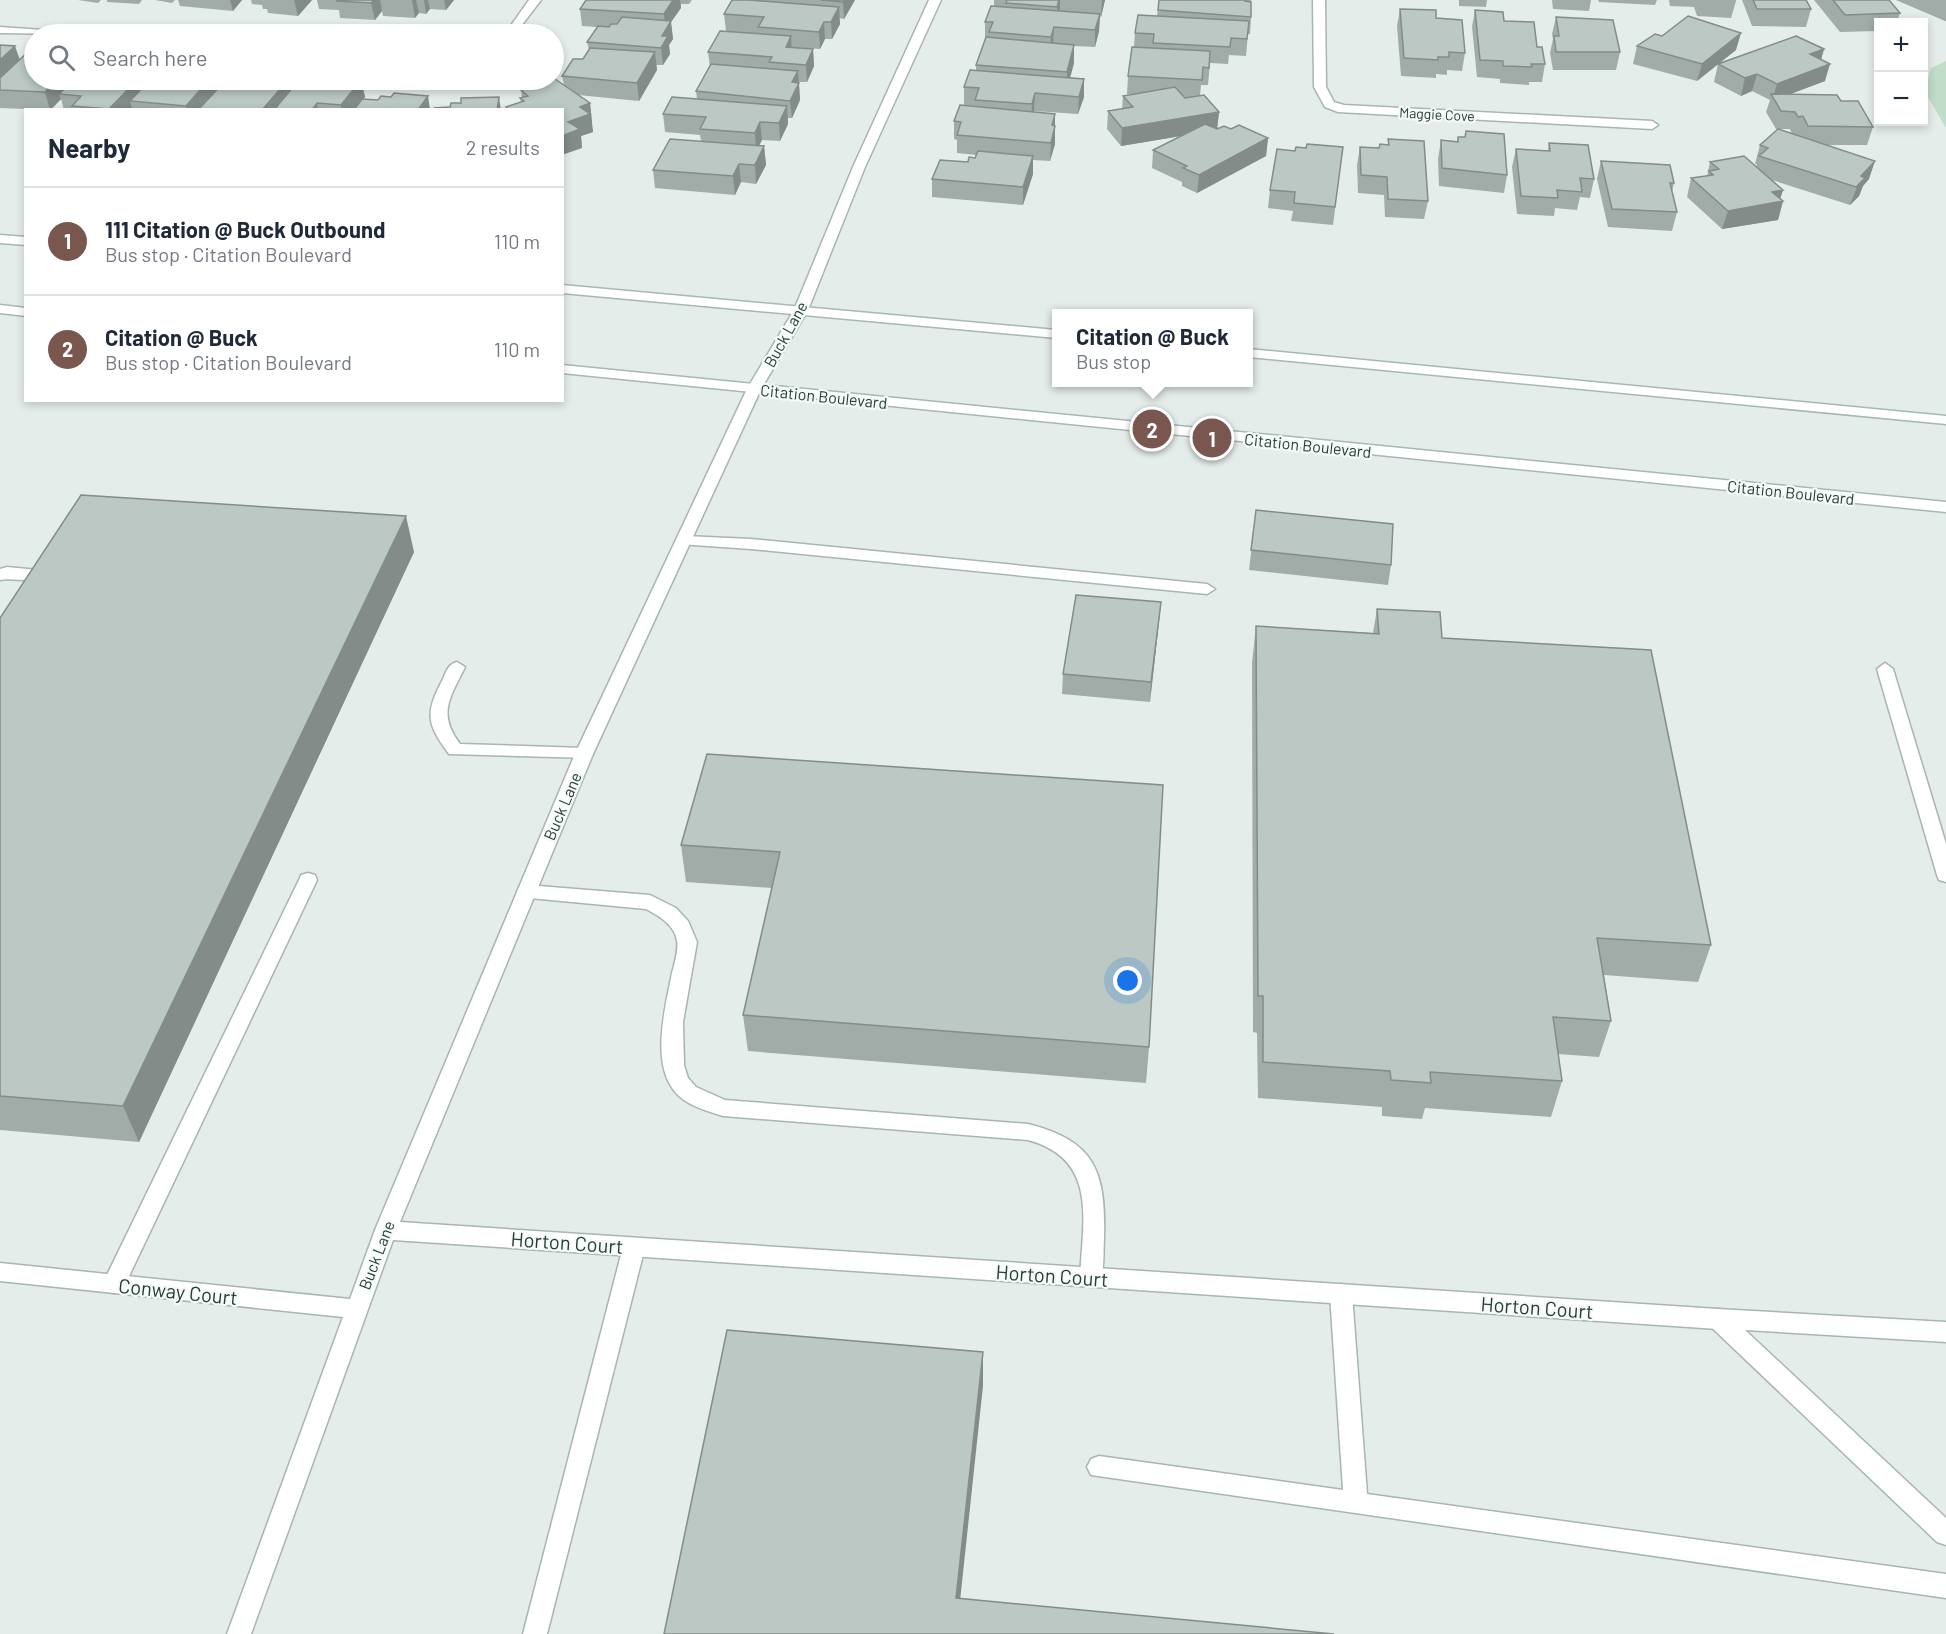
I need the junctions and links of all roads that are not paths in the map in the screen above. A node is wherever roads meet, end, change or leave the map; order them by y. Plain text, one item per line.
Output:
1 (535, 0) edge
2 (935, 0) edge
3 (1319, 0) edge
4 (517, 24) edge
5 (0, 30) edge
6 (24, 32) edge
7 (1652, 125) dead end
8 (0, 239) edge
9 (24, 241) edge
10 (564, 289) edge
11 (0, 309) edge
12 (801, 310) junction
13 (24, 312) edge
14 (1052, 334) edge
15 (1253, 353) edge
16 (564, 369) edge
17 (754, 389) junction
18 (1946, 420) edge
19 (1946, 507) edge
20 (685, 541) junction
21 (0, 575) edge
22 (39, 575) edge
23 (1206, 589) dead end
24 (458, 667) dead end
25 (1885, 669) dead end
26 (584, 754) junction
27 (1946, 875) edge
28 (308, 880) dead end
29 (526, 892) junction
30 (386, 1230) junction
31 (634, 1247) junction
32 (0, 1272) edge
33 (1090, 1277) junction
34 (114, 1284) junction
35 (1341, 1294) junction
36 (355, 1309) junction
37 (1718, 1319) junction
38 (1946, 1332) edge
39 (1099, 1467) dead end
40 (1356, 1503) junction
41 (1946, 1534) edge
42 (1946, 1586) edge
43 (239, 1634) edge
44 (536, 1634) edge

1 - 4 street
2 - 12 street, Buck Lane
3 - 7 street, Maggie Cove
5 - 6 street
8 - 9 street
10 - 12 street
11 - 13 street
12 - 14 street
12 - 17 street, Buck Lane
15 - 18 street
16 - 17 street, Citation Boulevard
17 - 19 street, Citation Boulevard
17 - 20 street, Buck Lane
20 - 23 street
20 - 26 street, Buck Lane
21 - 22 street
24 - 26 street
25 - 27 street
26 - 29 street, Buck Lane
28 - 34 street
29 - 30 street, Buck Lane
29 - 33 street
30 - 31 street, Horton Court
30 - 36 street, Buck Lane
31 - 33 street, Horton Court
31 - 44 street
32 - 34 street, Conway Court
33 - 35 street, Horton Court
34 - 36 street, Conway Court
35 - 37 street, Horton Court
35 - 40 street
36 - 43 street, Buck Lane
37 - 38 street, Horton Court
37 - 41 street
39 - 40 street
40 - 42 street

